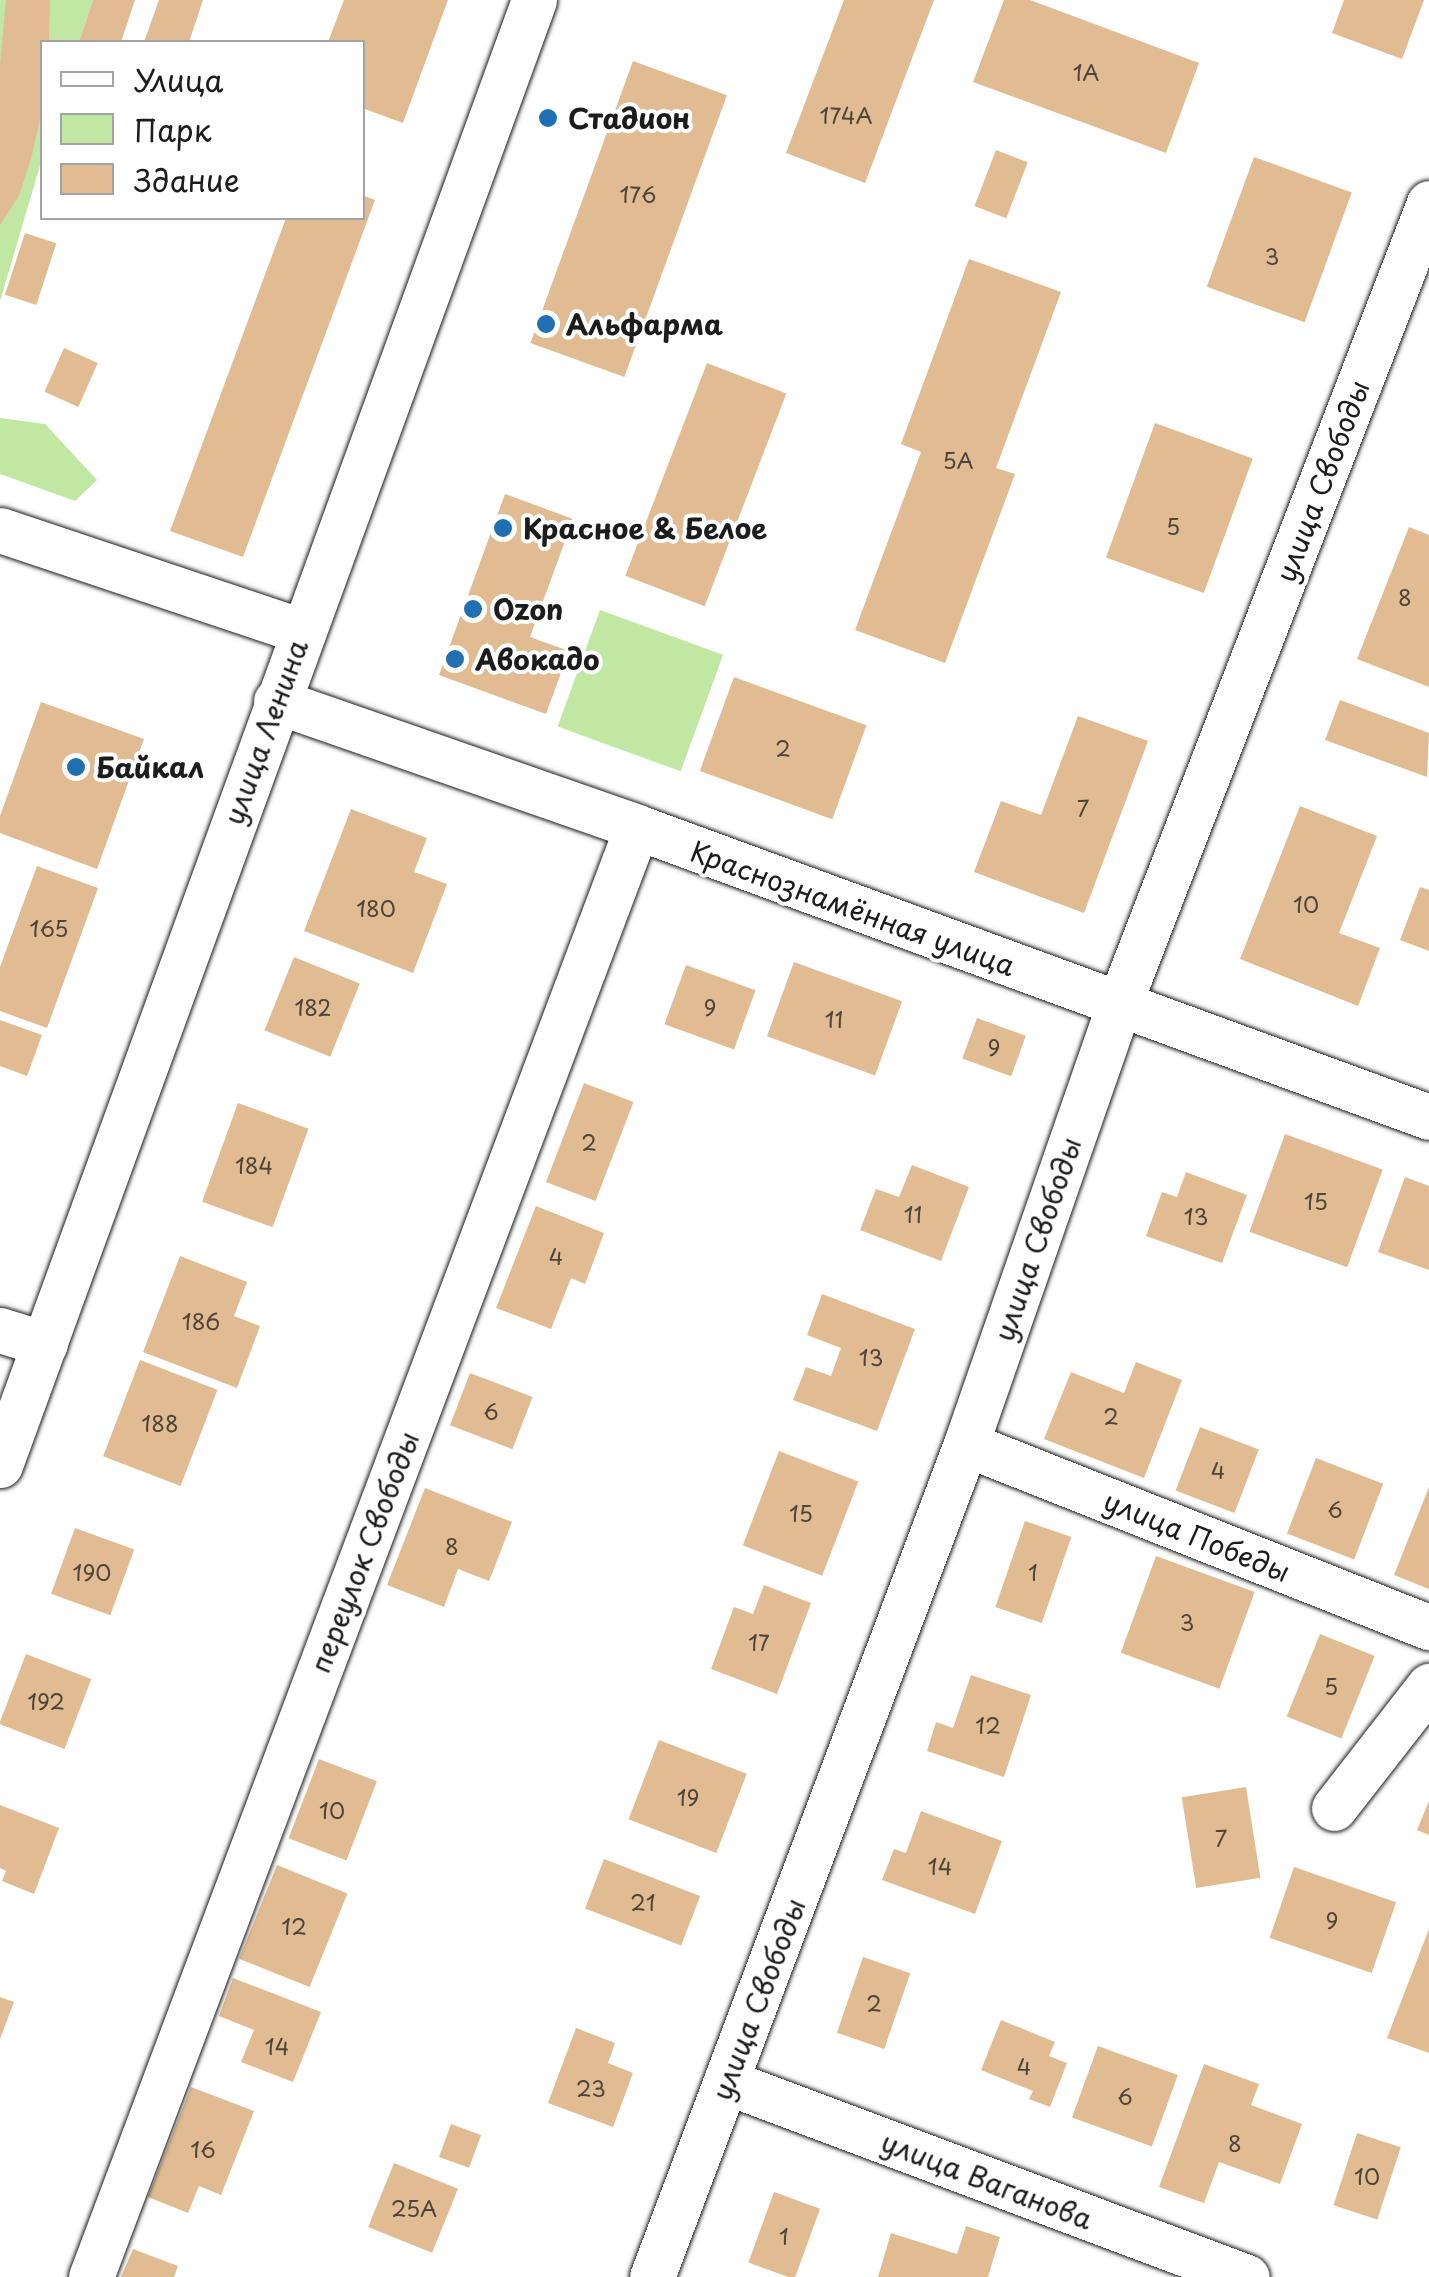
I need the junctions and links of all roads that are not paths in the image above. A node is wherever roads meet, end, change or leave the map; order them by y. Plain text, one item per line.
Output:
1 (534, 0) edge
2 (1429, 203) edge
3 (0, 530) edge
4 (302, 631) junction
5 (276, 702) junction
6 (637, 828) junction
7 (1118, 1006) junction
8 (1429, 1117) edge
9 (0, 1330) edge
10 (45, 1344) junction
11 (966, 1444) junction
12 (0, 1465) edge
13 (1429, 1627) edge
14 (1429, 1686) edge
15 (1334, 1808) dead end
16 (727, 2082) junction
17 (1164, 2263) edge
18 (92, 2277) edge
19 (652, 2277) edge
20 (1247, 2277) edge

1 - 4 street, улица Ленина
2 - 7 street, улица Свободы
3 - 4 street
4 - 5 street, улица Ленина
5 - 6 street, Краснознамённая улица
5 - 10 street, улица Ленина
6 - 7 street, Краснознамённая улица
6 - 18 street, переулок Свободы
7 - 8 street, Краснознамённая улица
7 - 11 street, улица Свободы
9 - 10 street
10 - 12 street, улица Ленина
11 - 13 street, улица Победы
11 - 16 street, улица Свободы
14 - 15 street
16 - 17 street, улица Ваганова
16 - 19 street, улица Свободы
17 - 20 street, улица Ваганова

